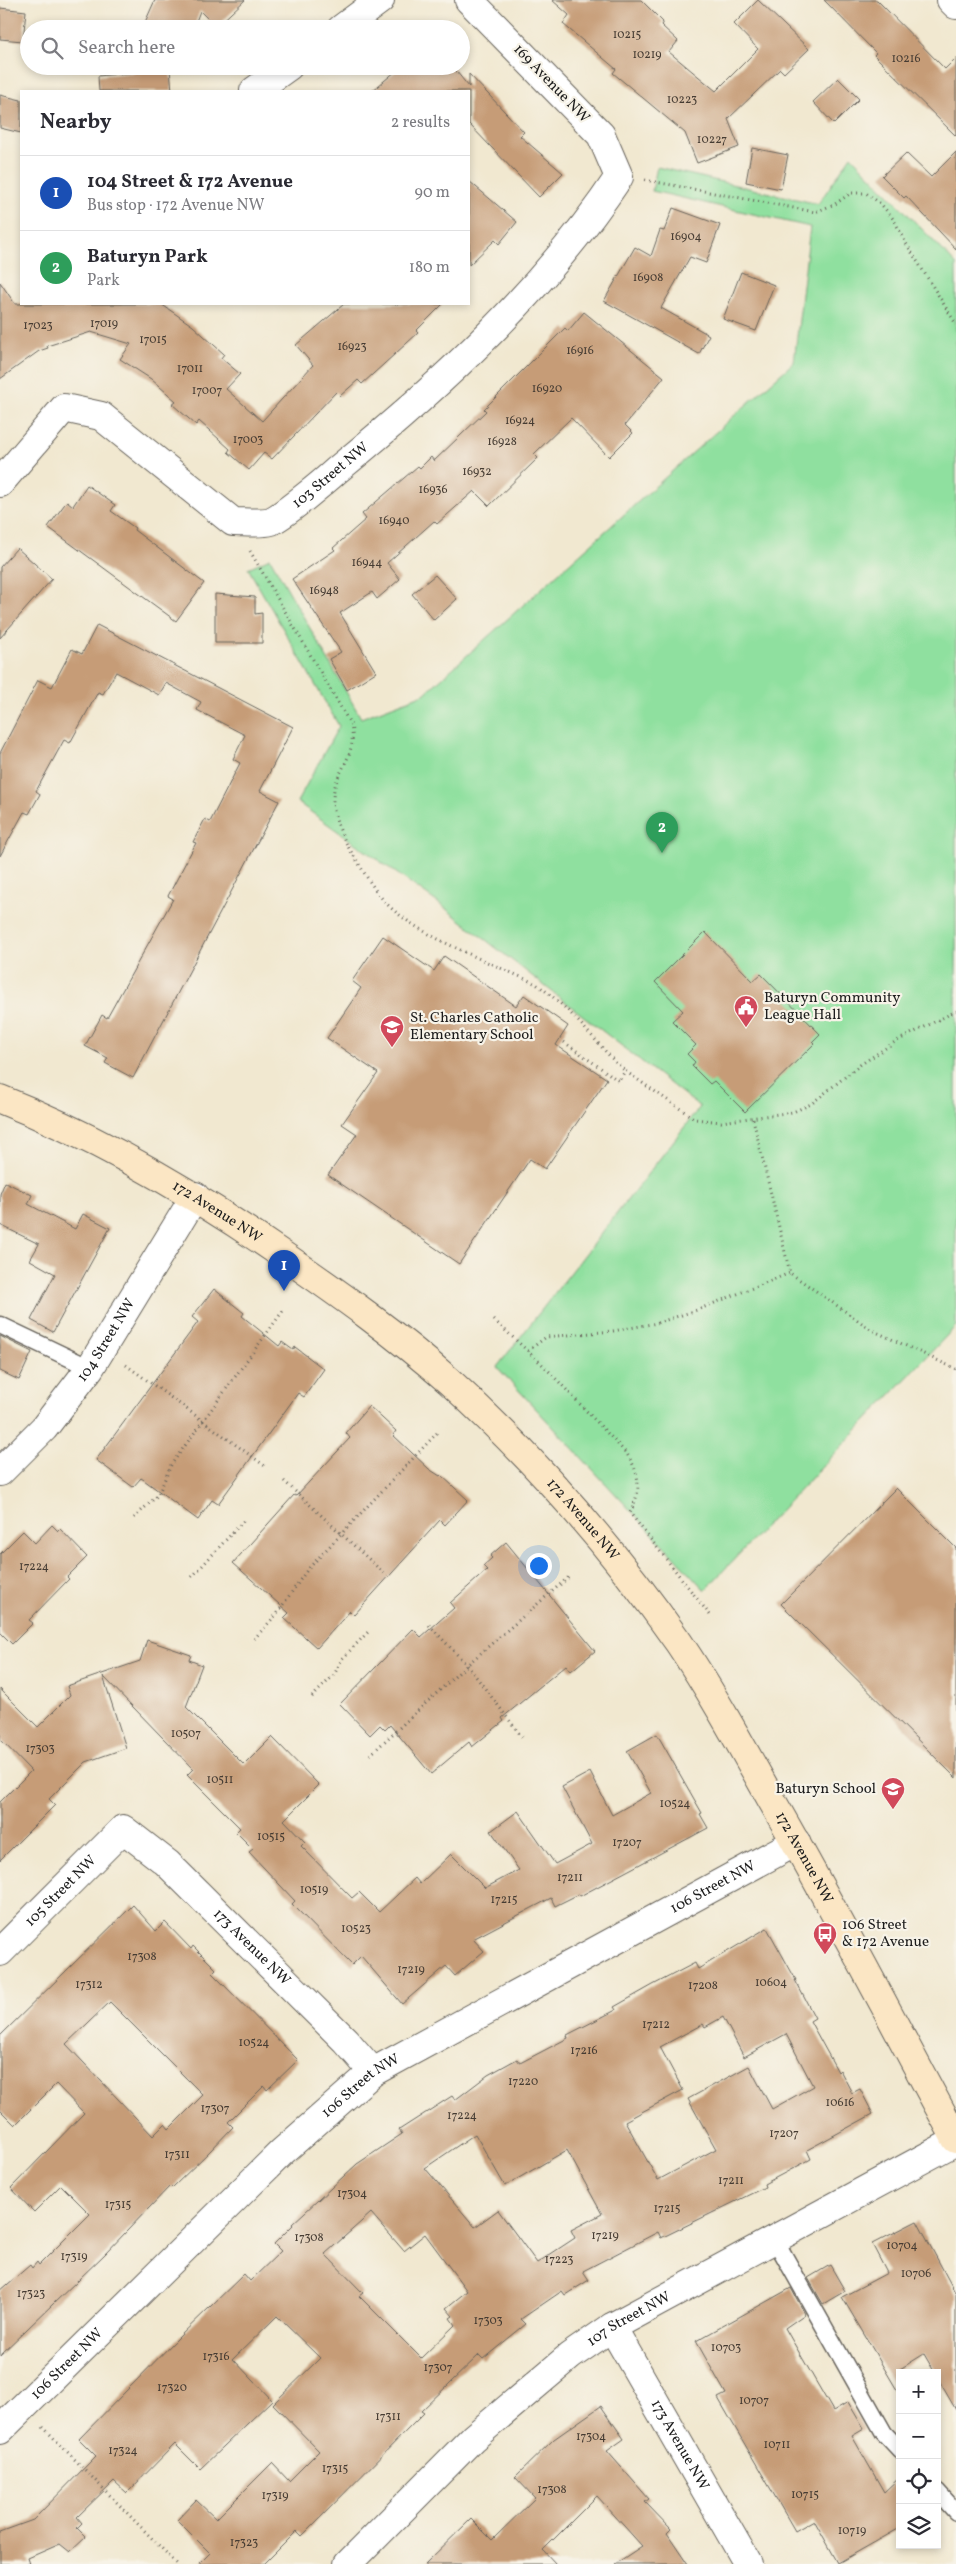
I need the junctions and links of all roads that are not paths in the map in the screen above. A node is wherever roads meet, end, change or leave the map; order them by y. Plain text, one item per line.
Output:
1 (380, 0) edge
2 (469, 0) edge
3 (951, 0) edge
4 (956, 5) edge
5 (353, 20) edge
6 (276, 75) edge
7 (255, 90) edge
8 (620, 177) joint
9 (0, 483) edge
10 (0, 1099) edge
11 (195, 1196) junction
12 (0, 1324) edge
13 (90, 1368) junction
14 (0, 1472) edge
15 (123, 1830) joint
16 (796, 1842) junction
17 (0, 1952) edge
18 (373, 2072) junction
19 (956, 2140) edge
20 (774, 2238) junction
21 (612, 2327) junction
22 (0, 2430) edge
23 (896, 2446) edge
24 (941, 2495) edge
25 (956, 2512) edge
26 (348, 2564) edge
27 (748, 2564) edge

1 - 5 street
2 - 8 street, 169 Avenue NW
3 - 4 street
6 - 7 street
8 - 9 street, 103 Street NW
10 - 11 street, 172 Avenue NW
11 - 13 street, 104 Street NW
11 - 16 street, 172 Avenue NW
12 - 13 lane
13 - 14 street, 104 Street NW
15 - 17 street, 105 Street NW
15 - 18 street, 173 Avenue NW
16 - 18 street, 106 Street NW
16 - 19 street, 172 Avenue NW
18 - 22 street, 106 Street NW
19 - 20 street, 107 Street NW
20 - 21 street, 107 Street NW
20 - 23 lane
21 - 26 street, 107 Street NW
21 - 27 street, 173 Avenue NW
24 - 25 lane

